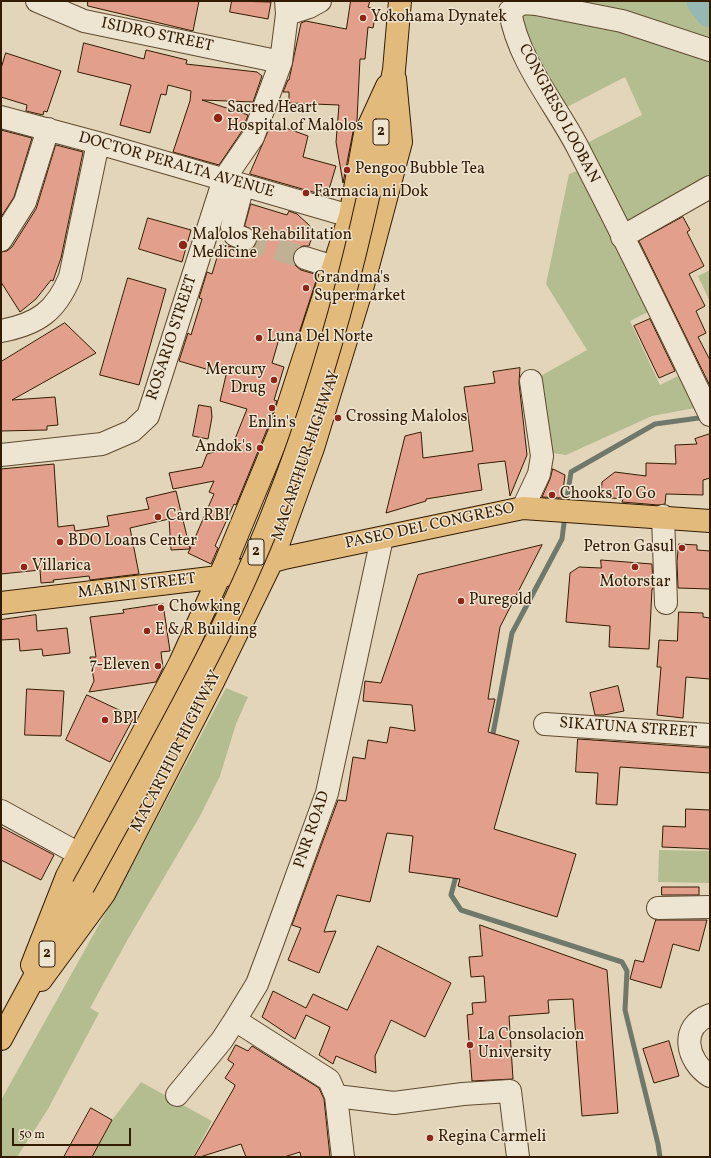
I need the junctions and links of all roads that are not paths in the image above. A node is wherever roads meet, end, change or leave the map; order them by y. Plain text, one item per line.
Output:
1 (37, 1) edge
2 (320, 1) edge
3 (400, 1) edge
4 (70, 7) edge
5 (286, 7) edge
6 (710, 50) edge
7 (281, 62) junction
8 (394, 70) junction
9 (1, 117) edge
10 (48, 130) junction
11 (98, 143) junction
12 (233, 182) junction
13 (710, 187) edge
14 (350, 216) junction
15 (622, 237) junction
16 (245, 239) tunnel mouth
17 (1, 240) edge
18 (306, 258) tunnel mouth
19 (334, 267) junction
20 (1, 331) edge
21 (531, 381) dead end
22 (707, 409) edge
23 (1, 455) edge
24 (523, 508) junction
25 (663, 516) junction
26 (710, 521) edge
27 (382, 538) junction
28 (272, 561) junction
29 (219, 577) junction
30 (1, 603) edge
31 (666, 603) dead end
32 (545, 724) dead end
33 (710, 735) edge
34 (1, 811) edge
35 (79, 854) junction
36 (710, 907) edge
37 (658, 908) dead end
38 (710, 1015) edge
39 (235, 1020) junction
40 (6, 1030) edge
41 (710, 1076) edge
42 (177, 1095) dead end
43 (336, 1096) junction
44 (343, 1157) edge
45 (518, 1157) edge

1 - 4 street, ISIDRO STREET
2 - 5 street
3 - 8 main road, MACARTHUR HIGHWAY / 2
4 - 7 street, ISIDRO STREET
5 - 7 street, ROSARIO STREET
6 - 15 street, CONGRESO LOOBAN
7 - 12 street, ROSARIO STREET
8 - 14 main road, MACARTHUR HIGHWAY
8 - 28 main road, MACARTHUR HIGHWAY
8 - 40 main road, MACARTHUR HIGHWAY / 2, bridge
9 - 10 street, DOCTOR PERALTA AVENUE
10 - 11 street, DOCTOR PERALTA AVENUE
10 - 17 street
11 - 12 street, DOCTOR PERALTA AVENUE
11 - 20 street
12 - 14 street, DOCTOR PERALTA AVENUE
12 - 16 street
12 - 23 street, ROSARIO STREET
13 - 15 street
14 - 19 main road, MACARTHUR HIGHWAY
15 - 22 street, CONGRESO LOOBAN
18 - 19 street
19 - 29 main road, MACARTHUR HIGHWAY
21 - 24 street
24 - 25 main road, PASEO DEL CONGRESO
24 - 27 main road, PASEO DEL CONGRESO
25 - 26 main road, PASEO DEL CONGRESO
25 - 31 street
27 - 28 main road, PASEO DEL CONGRESO
27 - 39 street, PNR ROAD
28 - 29 main road, MABINI STREET
28 - 40 main road, MACARTHUR HIGHWAY
29 - 30 main road, MABINI STREET
29 - 35 main road, MACARTHUR HIGHWAY
32 - 33 street, SIKATUNA STREET
34 - 35 street
35 - 40 main road, MACARTHUR HIGHWAY
36 - 37 street
38 - 41 street
39 - 42 street, PNR ROAD
39 - 43 street
43 - 44 street
43 - 45 street

